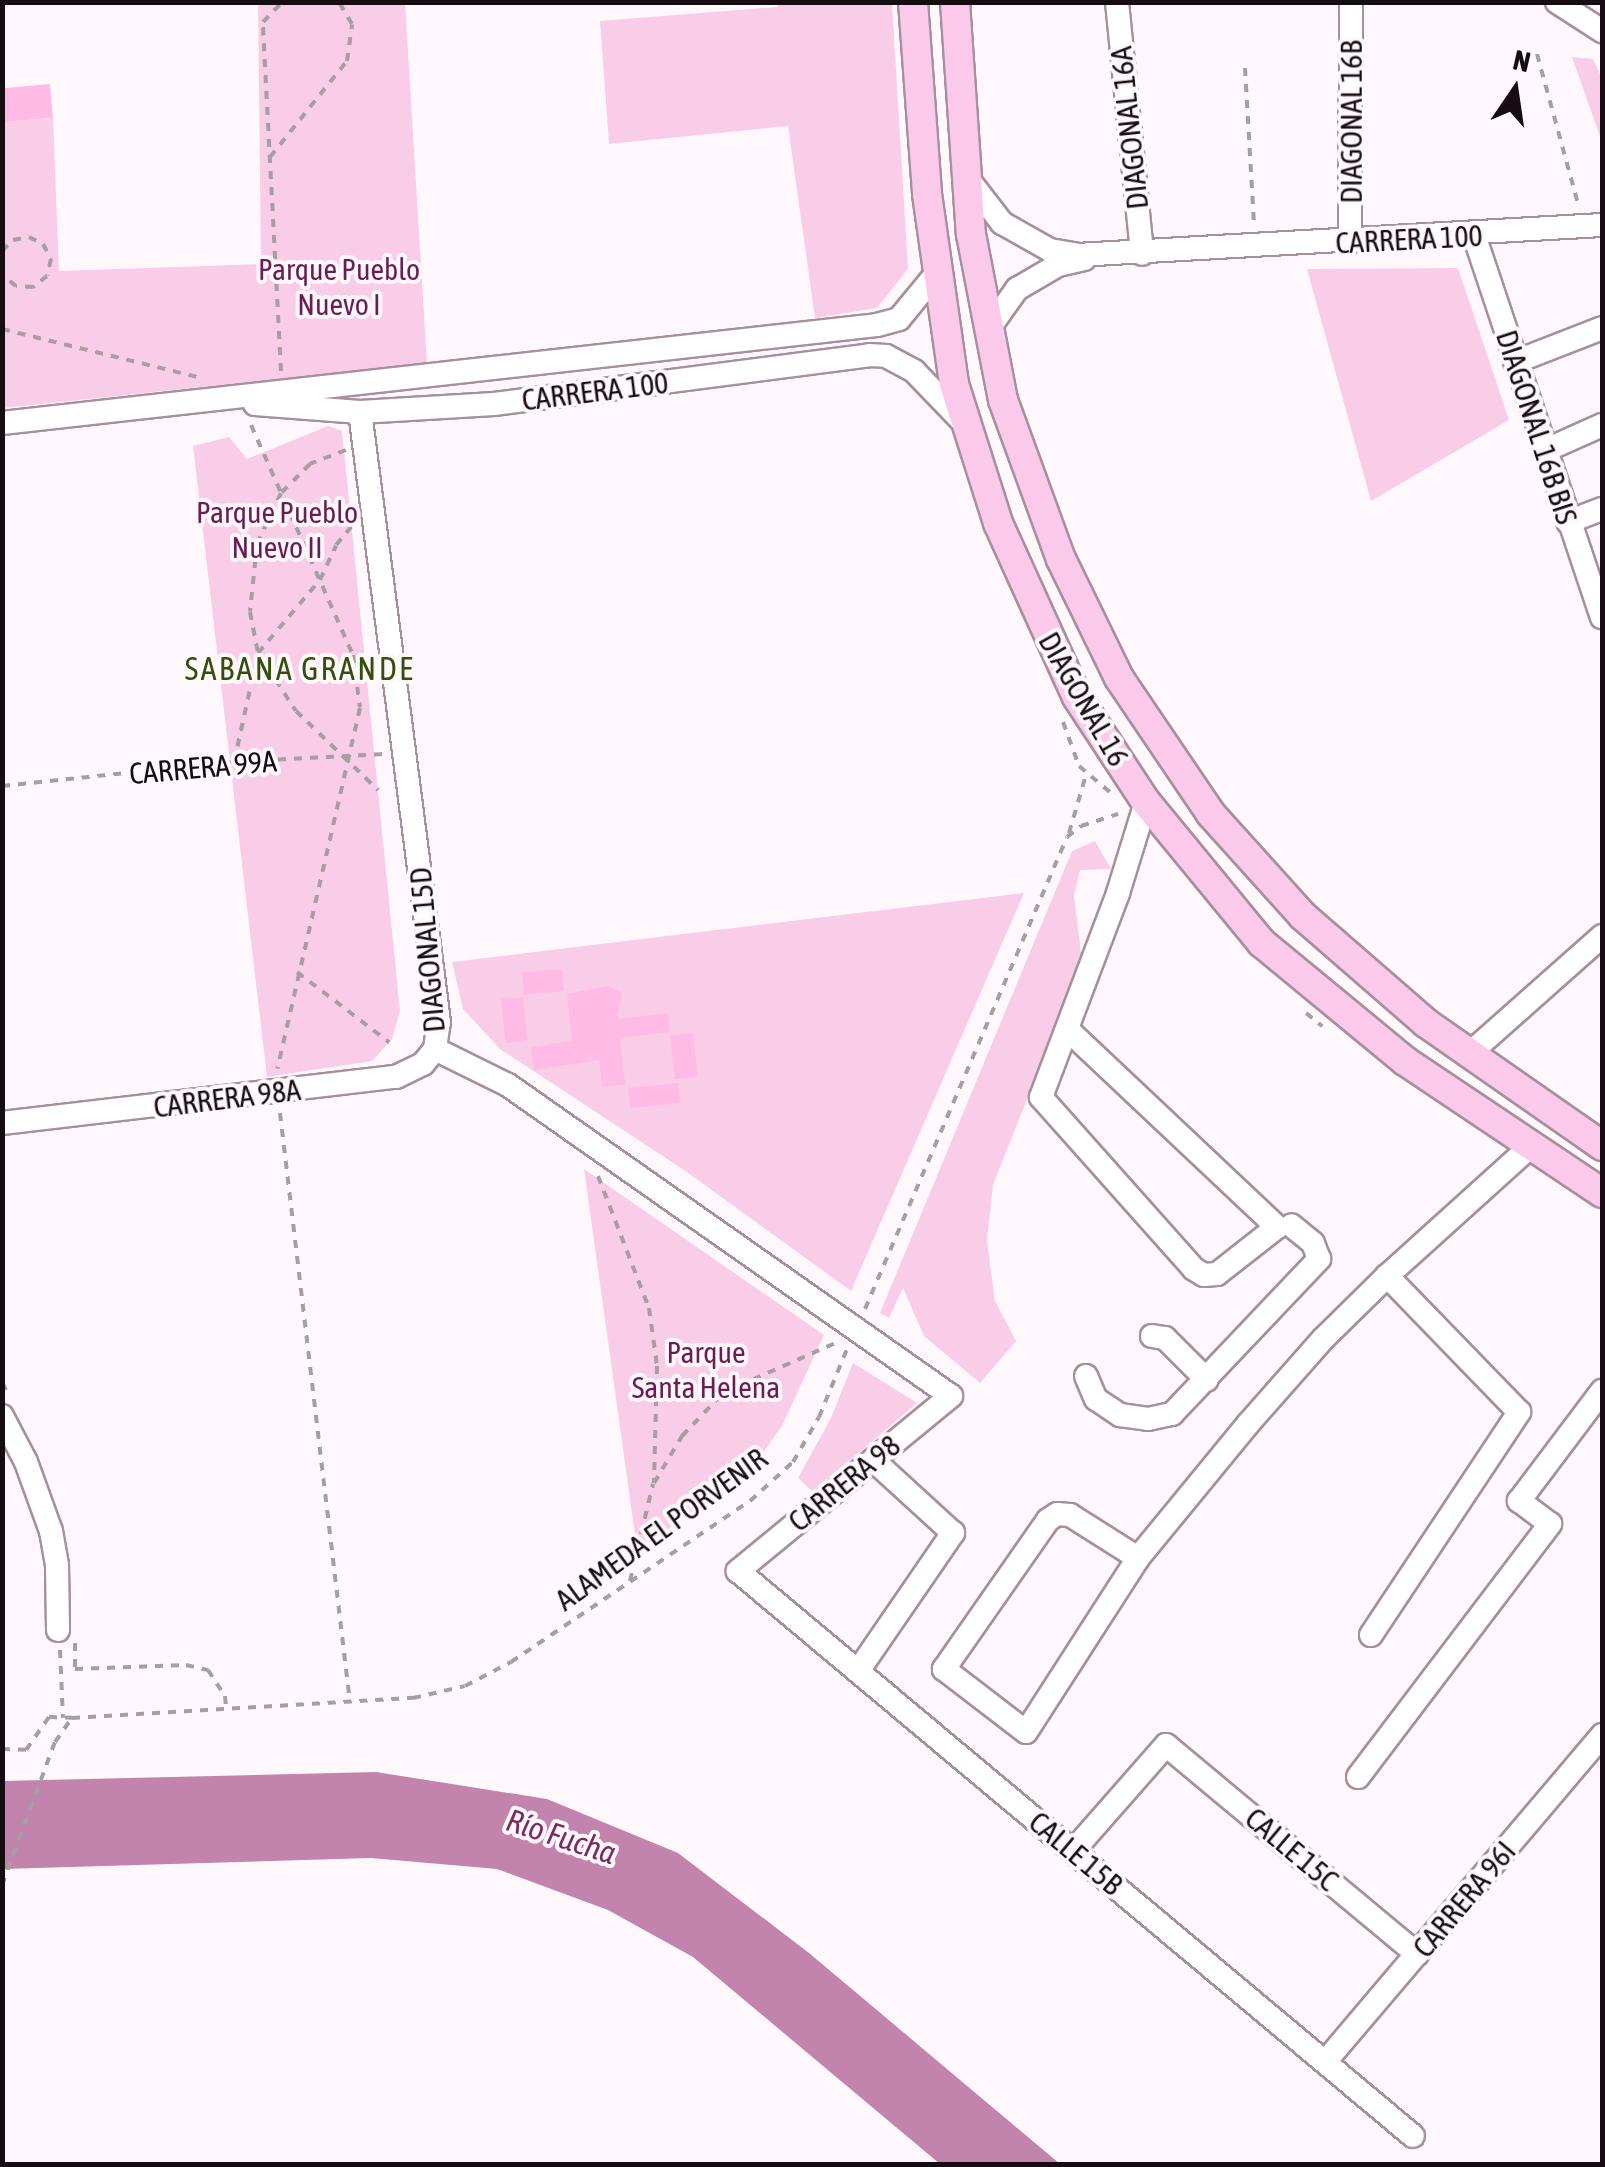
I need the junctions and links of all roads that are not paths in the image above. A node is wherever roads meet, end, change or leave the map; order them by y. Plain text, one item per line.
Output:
1 (912, 2) edge
2 (955, 2) edge
3 (1117, 2) edge
4 (1351, 2) edge
5 (1558, 2) edge
6 (1597, 17) edge
7 (966, 176) junction
8 (1592, 221) edge
9 (1474, 236) junction
10 (1350, 242) junction
11 (1142, 254) junction
12 (1096, 256) junction
13 (936, 274) junction
14 (1602, 328) edge
15 (988, 331) junction
16 (683, 349) junction
17 (1515, 362) junction
18 (687, 378) junction
19 (196, 400) junction
20 (360, 412) junction
21 (2, 423) edge
22 (965, 424) junction
23 (1602, 425) edge
24 (1544, 451) junction
25 (1602, 509) edge
26 (1568, 522) junction
27 (1602, 617) edge
28 (1139, 807) junction
29 (1602, 936) edge
30 (1067, 1029) junction
31 (435, 1050) junction
32 (1468, 1054) junction
33 (5, 1124) edge
34 (1532, 1146) junction
35 (1602, 1146) edge
36 (1602, 1193) edge
37 (1291, 1225) dead end
38 (1387, 1276) junction
39 (1152, 1336) dead end
40 (1086, 1376) dead end
41 (1208, 1380) junction
42 (1602, 1390) edge
43 (950, 1396) joint
44 (7, 1407) edge
45 (873, 1460) junction
46 (1138, 1558) junction
47 (738, 1570) joint
48 (66, 1631) road end
49 (1371, 1635) dead end
50 (858, 1671) junction
51 (1602, 1735) edge
52 (1358, 1778) dead end
53 (1073, 1851) junction
54 (1417, 1954) junction
55 (1326, 2062) junction
56 (1413, 2136) dead end

1 - 13 main road, DIAGONAL 16
2 - 7 main road, DIAGONAL 16
3 - 11 street, DIAGONAL 16A
4 - 10 street, DIAGONAL 16B
5 - 6 street
7 - 12 street, CARRERA 100
7 - 15 main road, DIAGONAL 16
8 - 9 street, CARRERA 100
9 - 10 street, CARRERA 100
9 - 17 street, DIAGONAL 16B BIS
10 - 11 street, CARRERA 100
11 - 12 street, CARRERA 100
12 - 15 street, CARRERA 100
13 - 16 street, CARRERA 100
13 - 22 main road, DIAGONAL 16
14 - 17 street
15 - 32 main road, DIAGONAL 16
16 - 18 street
16 - 19 street, CARRERA 100
17 - 24 street, DIAGONAL 16B BIS
18 - 20 street, CARRERA 100
18 - 22 street, CARRERA 100
19 - 20 street, CARRERA 100
19 - 21 street, CARRERA 100
20 - 31 street, DIAGONAL 15D
22 - 28 main road, DIAGONAL 16
23 - 24 street
24 - 26 street, DIAGONAL 16B BIS
25 - 26 street
26 - 27 street, DIAGONAL 16B BIS
28 - 30 street
28 - 34 main road, DIAGONAL 16
29 - 32 street
30 - 30 street
31 - 33 street, CARRERA 98A
31 - 43 street, DIAGONAL 15D
32 - 35 main road, DIAGONAL 16
34 - 36 main road, DIAGONAL 16
34 - 38 street
37 - 41 street
38 - 46 street
38 - 49 street
39 - 41 street
40 - 41 street
42 - 52 street
43 - 45 street, CARRERA 98
44 - 48 street
45 - 47 street, CARRERA 98
45 - 50 street
46 - 46 street
47 - 50 street, CALLE 15B
50 - 53 street, CALLE 15B
51 - 54 street, CARRERA 96I
53 - 54 street, CALLE 15C
53 - 55 street, CALLE 15B
54 - 55 street, CARRERA 96I
55 - 56 street, CALLE 15B

